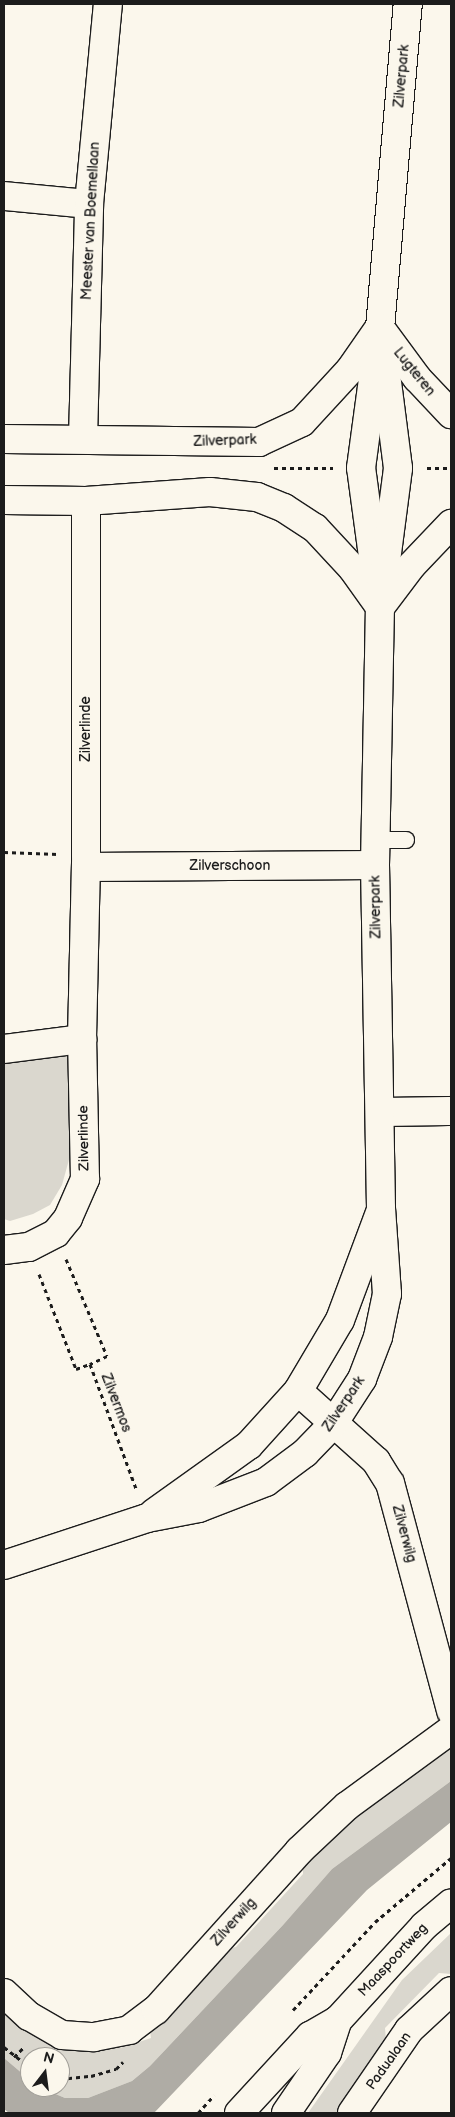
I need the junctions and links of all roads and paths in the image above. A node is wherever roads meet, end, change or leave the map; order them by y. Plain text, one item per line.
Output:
1 (108, 4) edge
2 (408, 4) edge
3 (4, 196) edge
4 (89, 204) junction
5 (380, 328) junction
6 (451, 414) edge
7 (4, 439) edge
8 (83, 439) junction
9 (4, 500) edge
10 (86, 501) junction
11 (451, 524) edge
12 (380, 607) junction
13 (406, 840) dead end
14 (4, 852) edge
15 (375, 853) junction
16 (86, 861) junction
17 (82, 1040) junction
18 (4, 1049) edge
19 (451, 1110) edge
20 (380, 1112) junction
21 (381, 1208) junction
22 (56, 1234) junction
23 (17, 1248) edge
24 (90, 1364) junction
25 (298, 1391) junction
26 (334, 1424) junction
27 (147, 1518) junction
28 (4, 1565) edge
29 (451, 1712) edge
30 (451, 1730) edge
31 (451, 1858) edge
32 (451, 1903) edge
33 (451, 1992) edge
34 (4, 1994) edge
35 (290, 2014) dead end
36 (338, 2020) junction
37 (4, 2047) edge
38 (20, 2051) edge
39 (14, 2056) junction
40 (20, 2060) edge
41 (217, 2092) dead end
42 (198, 2113) edge
43 (239, 2113) edge
44 (286, 2113) edge
45 (352, 2113) edge

1 - 4 street, Meester van Boemellaan
2 - 5 street, Zilverpark
3 - 4 street
4 - 8 street, Meester van Boemellaan
5 - 6 street, Lugteren
5 - 8 street, Zilverpark
5 - 12 street, Zilverpark
5 - 12 street, Zilverpark
7 - 8 street, Zilverpark
9 - 10 street
10 - 12 street
10 - 16 street, Zilverlinde
11 - 12 street
12 - 15 street, Zilverpark
13 - 15 lane
14 - 16 path
15 - 16 street, Zilverschoon
15 - 20 street, Zilverpark
16 - 17 street, Zilverlinde
17 - 18 street
17 - 22 street, Zilverlinde
19 - 20 street
20 - 21 street, Zilverpark
21 - 25 street, Zilverpark
21 - 26 street, Zilverpark
22 - 23 street
22 - 24 path, Zilvermos
23 - 24 path
24 - 27 path, Zilvermos
25 - 26 street, Zilverwilg
25 - 27 street, Zilverpark
26 - 27 street, Zilverpark
26 - 29 street, Zilverwilg
27 - 28 street, Zilverpark
30 - 34 street, Zilverwilg
31 - 35 path
32 - 36 street, Maaspoortweg
33 - 45 street, Padualaan
36 - 43 street, Maaspoortweg
36 - 44 street, Maaspoortweg
37 - 39 path
38 - 39 path
39 - 40 path
41 - 42 path

